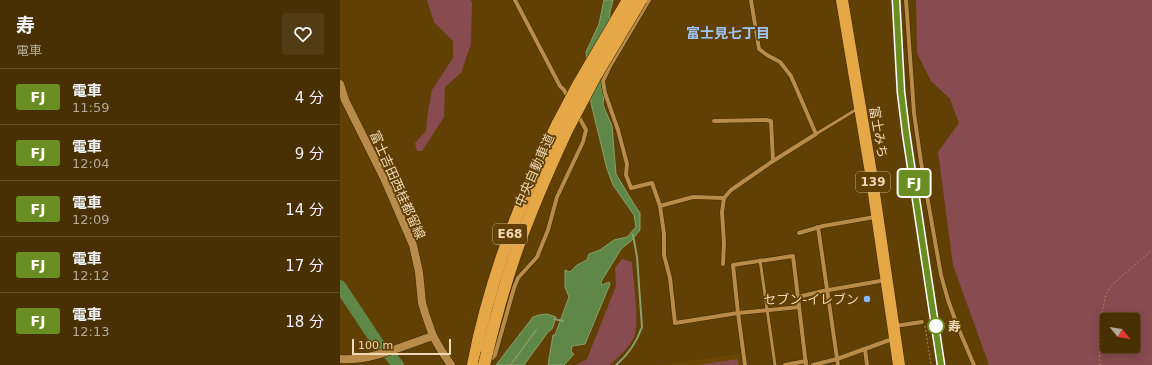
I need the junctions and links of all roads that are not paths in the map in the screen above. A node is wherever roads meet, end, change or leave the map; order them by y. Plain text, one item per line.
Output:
1 (515, 0) edge
2 (622, 0) edge
3 (628, 0) edge
4 (641, 0) edge
5 (649, 0) edge
6 (751, 0) edge
7 (842, 0) edge
8 (906, 0) edge
9 (610, 66) junction
10 (340, 84) edge
11 (571, 104) dead end
12 (860, 107) junction
13 (575, 110) dead end
14 (714, 121) dead end
15 (562, 127) junction
16 (816, 134) junction
17 (773, 160) junction
18 (724, 198) junction
19 (660, 206) junction
20 (878, 217) junction
21 (818, 227) junction
22 (799, 233) dead end
23 (760, 260) junction
24 (723, 264) dead end
25 (886, 280) junction
26 (828, 290) junction
27 (798, 297) junction
28 (799, 307) junction
29 (767, 311) junction
30 (738, 313) junction
31 (922, 322) road end
32 (894, 332) junction
33 (433, 336) junction
34 (865, 349) junction
35 (340, 359) edge
36 (480, 359) edge
37 (837, 359) junction
38 (806, 363) edge
39 (451, 365) edge
40 (745, 365) edge
41 (775, 365) edge
42 (785, 365) edge
43 (813, 365) edge
44 (838, 365) edge
45 (868, 365) edge
46 (899, 365) edge
47 (974, 365) edge

1 - 11 street
2 - 9 street
3 - 15 highway, 中央自動車道 / E68, bridge
4 - 15 highway, 中央自動車道 / E68, bridge
5 - 9 street
6 - 16 street
7 - 12 highway, 富士みち / 139
8 - 47 street
9 - 19 street
10 - 33 main road, 富士吉田西桂都留線
12 - 16 lane
12 - 20 highway, 富士みち / 139
13 - 36 street
14 - 17 street
15 - 36 highway, 中央自動車道 / E68
16 - 17 street
17 - 18 street
18 - 19 street
18 - 24 street
19 - 30 street
20 - 21 street
20 - 25 highway, 富士みち / 139
21 - 22 street
21 - 26 street
23 - 27 street
23 - 29 lane
23 - 30 street
25 - 26 street
25 - 32 highway, 富士みち / 139
26 - 27 street
26 - 37 street
27 - 28 street
28 - 29 street
28 - 38 street
29 - 30 street
29 - 41 lane
30 - 40 street
31 - 32 street
32 - 34 street
32 - 46 highway, 富士みち / 139
33 - 35 main road
33 - 39 main road, 富士吉田西桂都留線
34 - 37 street
34 - 45 street
37 - 43 street
37 - 44 street
38 - 42 street

